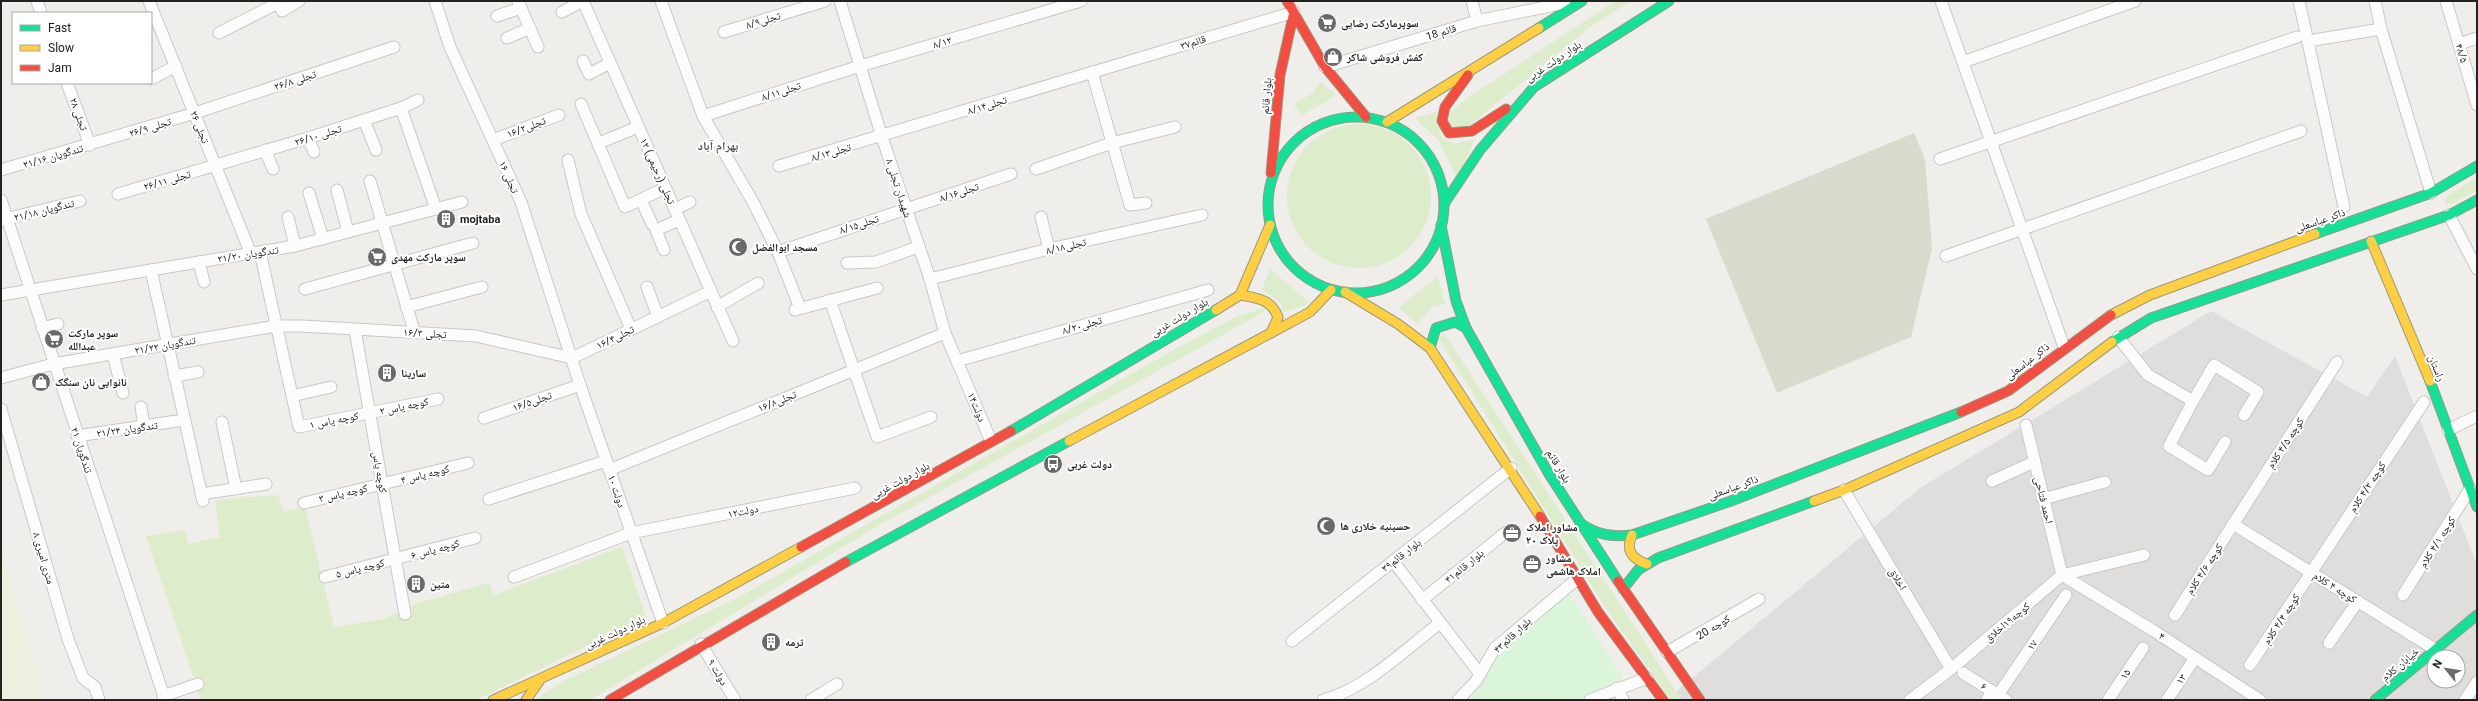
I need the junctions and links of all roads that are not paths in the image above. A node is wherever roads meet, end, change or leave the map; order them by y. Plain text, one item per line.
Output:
1 (37, 1) edge
2 (149, 1) edge
3 (299, 1) edge
4 (435, 1) edge
5 (583, 1) edge
6 (660, 1) edge
7 (825, 1) edge
8 (840, 1) edge
9 (1081, 1) edge
10 (1287, 1) edge
11 (1472, 1) edge
12 (1582, 1) edge
13 (1669, 1) edge
14 (1941, 1) edge
15 (2135, 1) edge
16 (2299, 1) edge
17 (2375, 1) edge
18 (2446, 1) edge
19 (1561, 2) edge
20 (520, 4) edge
21 (279, 5) edge
22 (41, 12) edge
23 (562, 12) dead end
24 (1294, 12) junction
25 (497, 16) dead end
26 (1477, 21) junction
27 (530, 28) junction
28 (2381, 29) junction
29 (724, 32) dead end
30 (219, 33) dead end
31 (507, 38) dead end
32 (2477, 38) edge
33 (2303, 39) junction
34 (2459, 44) junction
35 (394, 47) dead end
36 (538, 47) dead end
37 (583, 61) dead end
38 (1963, 62) junction
39 (610, 63) junction
40 (176, 66) junction
41 (860, 66) junction
42 (1325, 67) junction
43 (1474, 67) junction
44 (1092, 72) junction
45 (152, 78) edge
46 (67, 84) edge
47 (2474, 85) edge
48 (1534, 87) junction
49 (418, 100) dead end
50 (581, 104) dead end
51 (2477, 105) edge
52 (401, 108) junction
53 (195, 113) junction
54 (559, 115) dead end
55 (703, 116) junction
56 (1366, 117) junction
57 (364, 120) junction
58 (1387, 122) junction
59 (638, 127) junction
60 (1175, 127) dead end
61 (2301, 131) dead end
62 (882, 137) junction
63 (308, 138) junction
64 (493, 140) junction
65 (105, 141) joint
66 (1991, 141) junction
67 (599, 143) junction
68 (1112, 143) junction
69 (90, 145) junction
70 (265, 150) junction
71 (376, 150) dead end
72 (314, 152) dead end
73 (1940, 159) dead end
74 (568, 160) dead end
75 (216, 166) junction
76 (779, 166) dead end
77 (2477, 166) edge
78 (273, 169) dead end
79 (1036, 169) dead end
80 (1, 170) edge
81 (1012, 174) dead end
82 (370, 181) dead end
83 (1270, 184) junction
84 (665, 188) junction
85 (337, 190) dead end
86 (309, 193) dead end
87 (2431, 193) junction
88 (118, 194) dead end
89 (1, 200) edge
90 (641, 200) junction
91 (2477, 200) edge
92 (80, 201) dead end
93 (462, 202) dead end
94 (690, 202) dead end
95 (1146, 203) dead end
96 (1444, 204) junction
97 (2344, 207) dead end
98 (436, 209) junction
99 (674, 209) junction
100 (906, 209) junction
101 (1202, 215) dead end
102 (2449, 215) junction
103 (288, 217) dead end
104 (1042, 217) dead end
105 (4, 220) edge
106 (680, 220) junction
107 (382, 223) junction
108 (652, 224) dead end
109 (1270, 225) junction
110 (1441, 225) junction
111 (2022, 229) junction
112 (348, 232) junction
113 (323, 239) junction
114 (2371, 241) junction
115 (473, 243) dead end
116 (295, 246) junction
117 (918, 247) junction
118 (1050, 249) junction
119 (664, 250) dead end
120 (778, 252) junction
121 (256, 253) junction
122 (1946, 256) dead end
123 (2251, 256) junction
124 (199, 262) junction
125 (846, 263) dead end
126 (393, 265) junction
127 (2477, 269) edge
128 (151, 270) junction
129 (930, 279) junction
130 (2259, 280) junction
131 (204, 282) dead end
132 (758, 283) dead end
133 (482, 287) dead end
134 (647, 287) dead end
135 (877, 288) dead end
136 (305, 289) dead end
137 (30, 290) junction
138 (1208, 290) dead end
139 (1331, 290) junction
140 (711, 291) junction
141 (1345, 292) junction
142 (1, 295) edge
143 (1240, 295) junction
144 (830, 300) junction
145 (718, 306) junction
146 (406, 307) junction
147 (658, 317) junction
148 (58, 324) dead end
149 (276, 326) junction
150 (42, 328) junction
151 (1466, 328) junction
152 (631, 329) junction
153 (355, 330) junction
154 (414, 331) junction
155 (946, 333) junction
156 (1271, 333) junction
157 (2118, 336) junction
158 (733, 341) dead end
159 (166, 345) junction
160 (2064, 347) junction
161 (1430, 348) junction
162 (113, 354) junction
163 (572, 358) junction
164 (957, 361) junction
165 (2337, 362) dead end
166 (53, 364) junction
167 (853, 370) junction
168 (198, 372) dead end
169 (962, 373) joint
170 (174, 376) junction
171 (1, 378) edge
172 (580, 385) junction
173 (331, 387) dead end
174 (123, 393) dead end
175 (292, 396) junction
176 (438, 399) dead end
177 (2193, 402) junction
178 (2424, 402) dead end
179 (142, 407) dead end
180 (1, 409) edge
181 (370, 413) junction
182 (2244, 415) dead end
183 (2477, 416) edge
184 (931, 417) dead end
185 (484, 418) dead end
186 (177, 421) dead end
187 (222, 422) dead end
188 (2026, 425) dead end
189 (144, 426) junction
190 (299, 427) joint
191 (2448, 430) junction
192 (77, 436) junction
193 (991, 441) junction
194 (2225, 442) dead end
195 (2034, 462) junction
196 (468, 463) dead end
197 (608, 465) junction
198 (1510, 468) junction
199 (1992, 481) dead end
200 (2105, 482) dead end
201 (266, 484) dead end
202 (382, 484) junction
203 (855, 488) dead end
204 (236, 489) junction
205 (2470, 489) junction
206 (1844, 490) junction
207 (489, 499) dead end
208 (2043, 499) junction
209 (304, 503) dead end
210 (2477, 507) edge
211 (1580, 523) junction
212 (2233, 524) junction
213 (631, 533) junction
214 (1505, 533) dead end
215 (1632, 535) junction
216 (475, 538) dead end
217 (2144, 555) dead end
218 (396, 559) junction
219 (1393, 561) junction
220 (1647, 564) junction
221 (2311, 572) junction
222 (2062, 575) junction
223 (325, 577) dead end
224 (514, 578) dead end
225 (1577, 579) junction
226 (1623, 589) junction
227 (2066, 595) dead end
228 (2403, 595) dead end
229 (1759, 599) dead end
230 (1422, 600) junction
231 (2358, 601) junction
232 (406, 614) dead end
233 (2175, 614) dead end
234 (2477, 615) edge
235 (663, 623) junction
236 (1440, 623) junction
237 (1292, 641) dead end
238 (2329, 643) dead end
239 (701, 644) junction
240 (2143, 648) dead end
241 (2434, 649) edge
242 (2437, 649) edge
243 (1667, 652) junction
244 (2195, 658) junction
245 (2426, 658) edge
246 (2250, 665) dead end
247 (1951, 669) junction
248 (1963, 673) dead end
249 (1480, 674) junction
250 (1647, 678) junction
251 (540, 680) junction
252 (2477, 682) edge
253 (198, 684) dead end
254 (837, 684) dead end
255 (1617, 688) junction
256 (1996, 697) edge
257 (164, 698) edge
258 (99, 700) edge
259 (492, 700) edge
260 (526, 700) edge
261 (610, 700) edge
262 (735, 700) edge
263 (811, 700) edge
264 (1323, 700) edge
265 (1458, 700) edge
266 (1590, 700) edge
267 (1623, 700) edge
268 (1663, 700) edge
269 (1700, 700) edge
270 (1910, 700) edge
271 (2108, 700) edge
272 (2167, 700) edge
273 (2260, 700) edge
274 (2375, 700) edge
275 (2465, 700) edge

1 - 22 street
2 - 40 street, ۲۶ تجلی
3 - 21 street
4 - 64 street, ۱۶ تجلی
5 - 23 street
5 - 39 street, ۱۲ تجلی (رحیمی)
6 - 55 street
7 - 29 street, تجلی۸/۹
8 - 41 street, شهیدان تجلی ۸
9 - 41 street, ۸/۱۲
10 - 24 main road
11 - 26 street
12 - 43 main road
13 - 48 main road, بلوار دولت غربی
14 - 38 street
15 - 38 street
16 - 33 street
17 - 28 street
18 - 34 street, ۴۸/۵
19 - 26 street, 18 قائم
20 - 25 street
20 - 27 street
21 - 30 street
24 - 42 main road
24 - 44 street, قائم۳۷
24 - 83 main road, بلوار قائم
26 - 42 street, 18 قائم
27 - 31 street
27 - 36 street
28 - 33 street
28 - 87 street
32 - 34 street
33 - 66 street
33 - 97 street
34 - 47 street, ۴۸/۵
35 - 53 street, ۲۶/۸ تجلی
37 - 39 street
38 - 66 street
39 - 59 street, ۱۲ تجلی (رحیمی)
40 - 45 street
40 - 53 street, ۲۶ تجلی
41 - 55 street, تجلی۸/۱۱
41 - 62 street, شهیدان تجلی ۸
42 - 56 main road
43 - 48 main road
43 - 58 main road
44 - 62 street, تجلی۸‌/۱۴
44 - 68 street
46 - 69 street, ۲۸ تجلی
47 - 51 street, ۴۸/۵
48 - 96 main road, بلوار دولت غربی
49 - 52 street, ۲۶/۱۰ تجلی
50 - 67 street
52 - 57 street, ۲۶/۱۰ تجلی
52 - 98 street
53 - 65 street, ۲۶/۹ تجلی
53 - 75 street, ۲۶ تجلی
54 - 64 street, تجلی۱۶/۲
55 - 120 street
56 - 58 main road
56 - 83 main road
57 - 63 street, ۲۶/۱۰ تجلی
57 - 71 street
58 - 96 main road
59 - 67 street
59 - 84 street, ۱۲ تجلی (رحیمی)
60 - 68 street
61 - 111 street
62 - 76 street, تجلی۸/۱۳
62 - 100 street, شهیدان تجلی ۸
63 - 70 street, ۲۶/۱۰ تجلی
63 - 72 street
64 - 163 street, ۱۶ تجلی
65 - 69 street, ۲۱/۱۶ تندگویان
66 - 73 street
66 - 111 street
67 - 90 street
68 - 79 street
68 - 95 street
69 - 80 street, ۲۱/۱۶ تندگویان
70 - 75 street, ۲۶/۱۰ تجلی
70 - 78 street
74 - 152 street
75 - 88 street, ۲۶/۱۱ تجلی
75 - 121 street, ۲۶ تجلی
77 - 87 main road, ذاکر عباسعلی
81 - 100 street, تجلی۸/۱۶
82 - 107 street
83 - 109 main road, بلوار قائم
84 - 90 street
84 - 99 street, ۱۲ تجلی (رحیمی)
85 - 112 street
86 - 113 street
87 - 123 main road, ذاکر عباسعلی
89 - 105 street, ۲۱ تندگویان
90 - 108 street
91 - 102 main road
92 - 105 street, ۲۱/۱۸ تندگویان
93 - 98 street, ۲۱/۲۰ تندگویان
94 - 99 street
96 - 110 main road
98 - 107 street, ۲۱/۲۰ تندگویان
99 - 106 street, ۱۲ تجلی (رحیمی)
100 - 117 street, شهیدان تجلی ۸
100 - 120 street, تجلی۸/۱۵
101 - 118 street, تجلی۸/۱۸
102 - 114 main road
102 - 127 street
103 - 116 street
104 - 118 street
105 - 137 street, ۲۱ تندگویان
106 - 119 street
106 - 140 street, ۱۲ تجلی (رحیمی)
107 - 112 street, ۲۱/۲۰ تندگویان
107 - 126 street
109 - 139 main road
109 - 143 main road
110 - 141 main road
110 - 151 main road, بلوار قائم
111 - 122 street
111 - 160 street
112 - 113 street, ۲۱/۲۰ تندگویان
113 - 116 street, ۲۱/۲۰ تندگویان
114 - 130 main road
114 - 191 main road, راستان
115 - 126 street
116 - 121 street, ۲۱/۲۰ تندگویان
117 - 125 street
117 - 129 street, شهیدان تجلی ۸
118 - 129 street, تجلی۸/۱۸
120 - 144 street
121 - 124 street, ۲۱/۲۰ تندگویان
121 - 149 street, ۲۶ تجلی
123 - 130 main road
123 - 160 main road, ذاکر عباسعلی
124 - 128 street, ۲۱/۲۰ تندگویان
124 - 131 street
126 - 136 street
126 - 146 street
128 - 137 street, ۲۱/۲۰ تندگویان
128 - 159 street
129 - 155 street, شهیدان تجلی ۸
130 - 157 main road
132 - 145 street
133 - 146 street
134 - 147 street
135 - 144 street
137 - 142 street, ۲۱/۲۰ تندگویان
137 - 150 street, ۲۱ تندگویان
138 - 164 street, تجلی۸/۲۰
139 - 141 main road
139 - 156 main road
140 - 145 street, ۱۲ تجلی (رحیمی)
140 - 147 street, تجلی۱۶/۴
141 - 161 main road
143 - 156 main road
143 - 193 main road, بلوار دولت غربی
144 - 167 street
145 - 158 street, ۱۲ تجلی (رحیمی)
146 - 154 street
147 - 152 street, تجلی۱۶/۴
148 - 150 street
149 - 153 street, ۱۶/۳ تجلی
149 - 159 street, ۲۱/۲۲ تندگویان
149 - 175 street, ۲۶ تجلی
150 - 166 street, ۲۱ تندگویان
151 - 161 main road
151 - 211 main road, بلوار قائم
152 - 163 street, تجلی۱۶/۴
153 - 154 street, ۱۶/۳ تجلی
153 - 181 street, کوچه یاس
154 - 163 street, ۱۶/۳ تجلی
155 - 164 street, شهیدان تجلی ۸
155 - 167 street, تجلی۱۶/۸
156 - 239 main road
157 - 177 street
157 - 206 main road
159 - 162 street, ۲۱/۲۲ تندگویان
159 - 170 street
160 - 215 main road, ذاکر عباسعلی
161 - 198 main road
162 - 166 street, ۲۱/۲۲ تندگویان
162 - 174 street
163 - 172 street, ۱۰ دولت
164 - 169 street, شهیدان تجلی ۸
165 - 212 street, کوچه ۴/۵ کلام
166 - 171 street, ۲۱/۲۲ تندگویان
166 - 192 street, ۲۱ تندگویان
167 - 184 street
167 - 197 street, تجلی۱۶/۸
168 - 170 street
169 - 193 street, ۱۴دولت
170 - 204 street
172 - 185 street, تجلی۱۶/۵
172 - 197 street, ۱۰ دولت
173 - 175 street
175 - 190 street, ۲۶ تجلی
176 - 181 street, کوچه یاس ۲
177 - 182 street
177 - 194 street
178 - 221 street, کوچه ۴/۳ کلام
179 - 189 street
180 - 258 street, ۸ متری امیری
181 - 190 street, کوچه یاس ۱
181 - 202 street, کوچه یاس
183 - 191 street
186 - 189 street, ۲۱/۲۴ تندگویان
187 - 204 street
188 - 195 street, احمد فتاحی
189 - 192 street, ۲۱/۲۴ تندگویان
191 - 205 main road, راستان
192 - 257 street, ۲۱ تندگویان
193 - 235 main road, بلوار دولت غربی
195 - 199 street
195 - 208 street, احمد فتاحی
196 - 202 street, کوچه یاس ۴
197 - 207 street, تجلی۱۶/۸
197 - 213 street, ۱۰ دولت
198 - 219 street, بلوار قائم۳۹
198 - 225 main road
200 - 208 street
201 - 204 street
202 - 209 street, کوچه یاس ۳
202 - 218 street, کوچه یاس
203 - 213 street, ۱۲دولت
205 - 210 main road, راستان
205 - 228 street, کوچه ۴/۱ کلام
206 - 220 main road
206 - 247 street, اخلاق
208 - 222 street, احمد فتاحی
211 - 215 main road, ذاکر عباسعلی
211 - 226 main road, بلوار قائم
212 - 221 street, کوچه ۴ کلام
212 - 233 street, کوچه ۴/۶ کلام
213 - 224 street, ۱۲دولت
213 - 235 street, ۱۰ دولت
214 - 230 street, بلوار قائم۴۱
215 - 220 main road
216 - 218 street, کوچه یاس ۶
217 - 222 street
218 - 223 street, کوچه یاس ۵
218 - 232 street, کوچه یاس
219 - 230 street
219 - 237 street, بلوار قائم۳۹
220 - 226 main road
221 - 231 street, کوچه ۴ کلام
221 - 246 street, کوچه ۴/۴ کلام
222 - 244 street, ۴
222 - 247 street, کوچه۱۹اخلاق
225 - 249 street, بلوار قائم۴۳
225 - 250 main road
226 - 243 main road, بلوار قائم
227 - 256 street, ۱۷
229 - 243 street, کوچه 20
230 - 236 street
231 - 238 street
231 - 241 street, کوچه ۴ کلام
234 - 242 main road, خیابان کلام
235 - 251 main road, بلوار دولت غربی
236 - 249 street
236 - 264 street
239 - 261 main road
239 - 262 street, ۹ دولت
240 - 271 street, ۱۵
243 - 269 main road, بلوار قائم
244 - 272 street, ۱۳
244 - 273 street, ۴
245 - 274 main road, خیابان کلام
247 - 270 street, کوچه۱۹اخلاق
248 - 256 street, ۶
249 - 265 street, بلوار قائم۴۳
250 - 255 street
250 - 268 main road
251 - 259 main road, بلوار دولت غربی
251 - 260 main road
252 - 275 street
253 - 257 street
254 - 263 street
255 - 266 street
255 - 267 street

